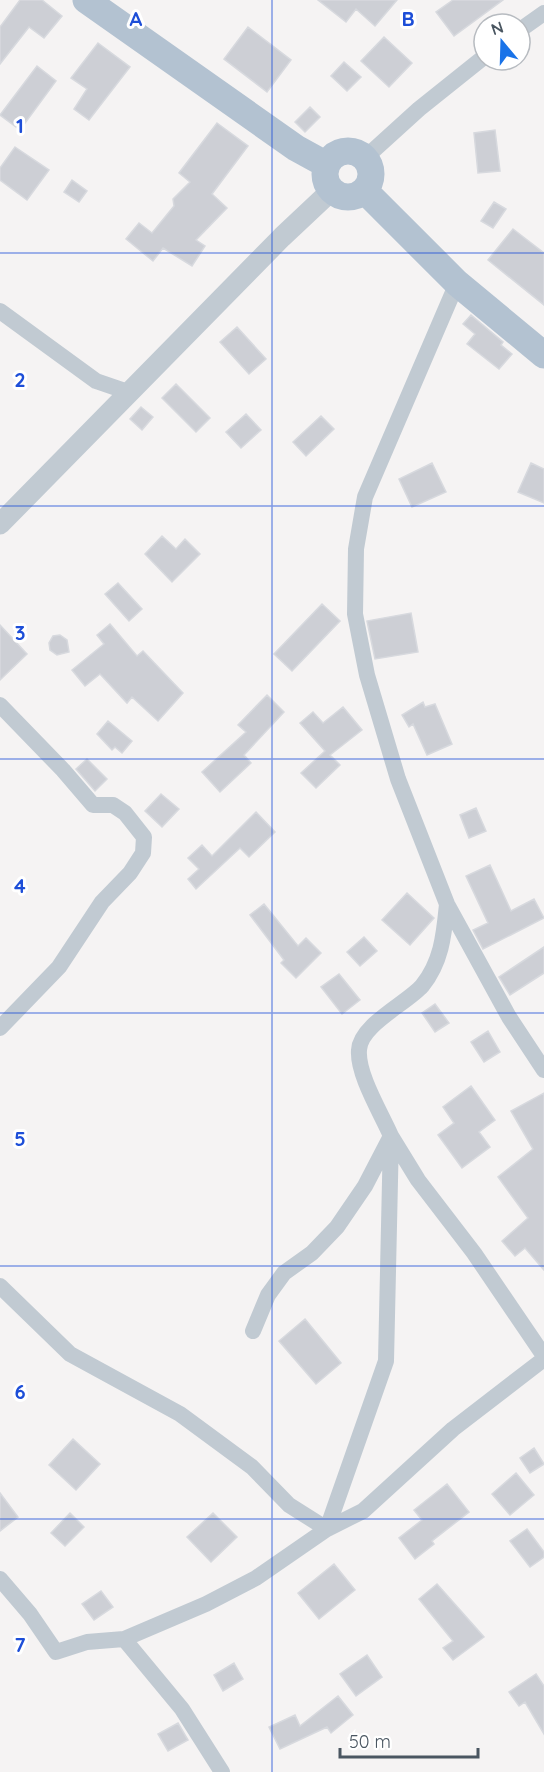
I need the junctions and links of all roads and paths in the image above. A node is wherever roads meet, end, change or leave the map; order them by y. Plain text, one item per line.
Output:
1 (87, 0) edge
2 (472, 67) edge
3 (365, 158) junction
4 (330, 178) junction
5 (365, 190) junction
6 (457, 283) junction
7 (0, 311) edge
8 (544, 355) edge
9 (130, 393) junction
10 (0, 524) edge
11 (0, 705) edge
12 (447, 904) junction
13 (0, 1028) edge
14 (544, 1070) edge
15 (391, 1136) junction
16 (0, 1286) edge
17 (253, 1331) dead end
18 (544, 1358) edge
19 (327, 1529) junction
20 (0, 1579) edge
21 (124, 1639) junction
22 (222, 1772) edge

1 - 4 main road
2 - 3 street
3 - 4 main road
3 - 5 main road
4 - 5 main road
4 - 9 street
5 - 6 main road
6 - 8 main road
6 - 12 street
7 - 9 street
9 - 10 street
11 - 13 street
12 - 14 street
12 - 15 street
15 - 17 street
15 - 18 street
15 - 19 street
16 - 19 street
18 - 19 street
19 - 21 street
20 - 21 street
21 - 22 street

